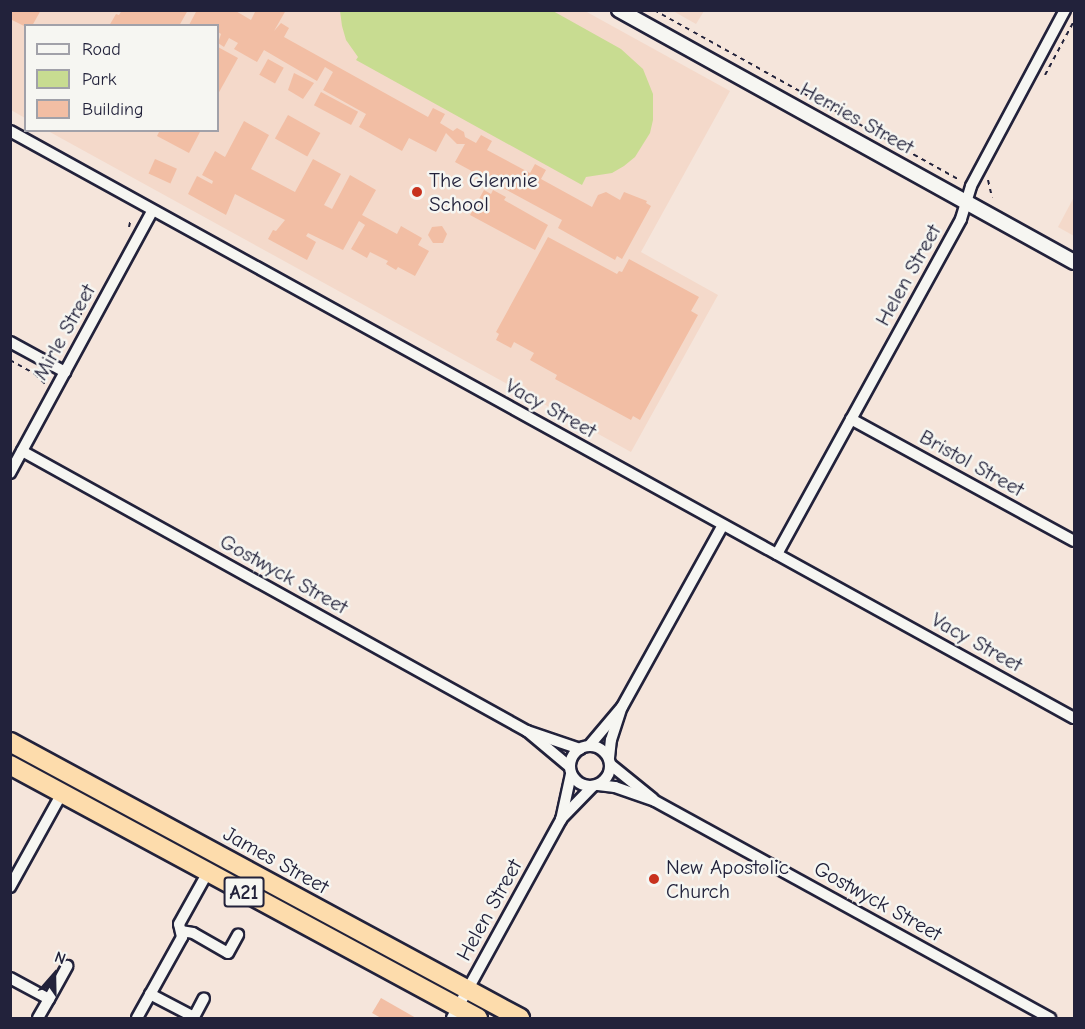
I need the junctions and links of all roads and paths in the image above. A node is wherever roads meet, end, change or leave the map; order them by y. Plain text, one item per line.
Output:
1 (619, 10) edge
2 (654, 10) edge
3 (1065, 10) edge
4 (1074, 21) edge
5 (1042, 81) dead end
6 (10, 131) edge
7 (993, 171) dead end
8 (971, 186) junction
9 (992, 198) dead end
10 (966, 202) junction
11 (152, 211) junction
12 (1074, 262) edge
13 (10, 342) edge
14 (10, 360) edge
15 (64, 372) junction
16 (55, 390) junction
17 (851, 419) junction
18 (22, 451) junction
19 (10, 472) edge
20 (723, 525) junction
21 (1074, 541) edge
22 (777, 554) junction
23 (622, 707) junction
24 (1074, 718) edge
25 (527, 731) junction
26 (10, 742) edge
27 (585, 747) junction
28 (610, 761) junction
29 (10, 765) edge
30 (570, 771) junction
31 (595, 786) junction
32 (62, 793) junction
33 (655, 801) junction
34 (561, 820) junction
35 (208, 872) junction
36 (10, 887) edge
37 (181, 931) junction
38 (238, 935) dead end
39 (67, 966) dead end
40 (10, 978) edge
41 (468, 990) junction
42 (150, 994) junction
43 (204, 998) dead end
44 (49, 999) junction
45 (455, 1013) edge
46 (38, 1018) edge
47 (137, 1018) edge
48 (478, 1018) edge
49 (520, 1018) edge
50 (1050, 1018) edge

1 - 10 street, Herries Street
2 - 8 path
3 - 8 street, Helen Street
4 - 5 path
6 - 11 street, Vacy Street
7 - 9 path
8 - 10 street, Helen Street
10 - 12 street, Herries Street
10 - 17 street, Helen Street
11 - 15 street, Mirle Street
11 - 20 street, Vacy Street
13 - 15 street
14 - 16 path
15 - 16 street, Mirle Street
16 - 18 street, Mirle Street
17 - 21 street, Bristol Street
17 - 22 street, Helen Street
18 - 19 street, Mirle Street
18 - 25 street, Gostwyck Street
20 - 22 street, Vacy Street
20 - 23 street
22 - 24 street, Vacy Street
23 - 27 street
23 - 28 street
25 - 27 street, Gostwyck Street
25 - 30 street, Gostwyck Street
26 - 41 highway, James Street / A21
27 - 28 street
27 - 30 street
28 - 31 street
28 - 33 street, Gostwyck Street
29 - 32 highway, James Street / A21
30 - 31 street
30 - 34 street, Helen Street
31 - 33 street, Gostwyck Street
31 - 34 street, Helen Street
32 - 35 highway, James Street / A21
32 - 36 street
33 - 50 street, Gostwyck Street
34 - 41 street, Helen Street
35 - 37 street
35 - 45 highway, James Street / A21
37 - 38 street
37 - 42 street
39 - 44 street
40 - 44 street
41 - 45 street, Helen Street
41 - 49 highway, James Street / A21
42 - 43 street
42 - 47 street
44 - 46 street
45 - 48 highway, James Street / A21

